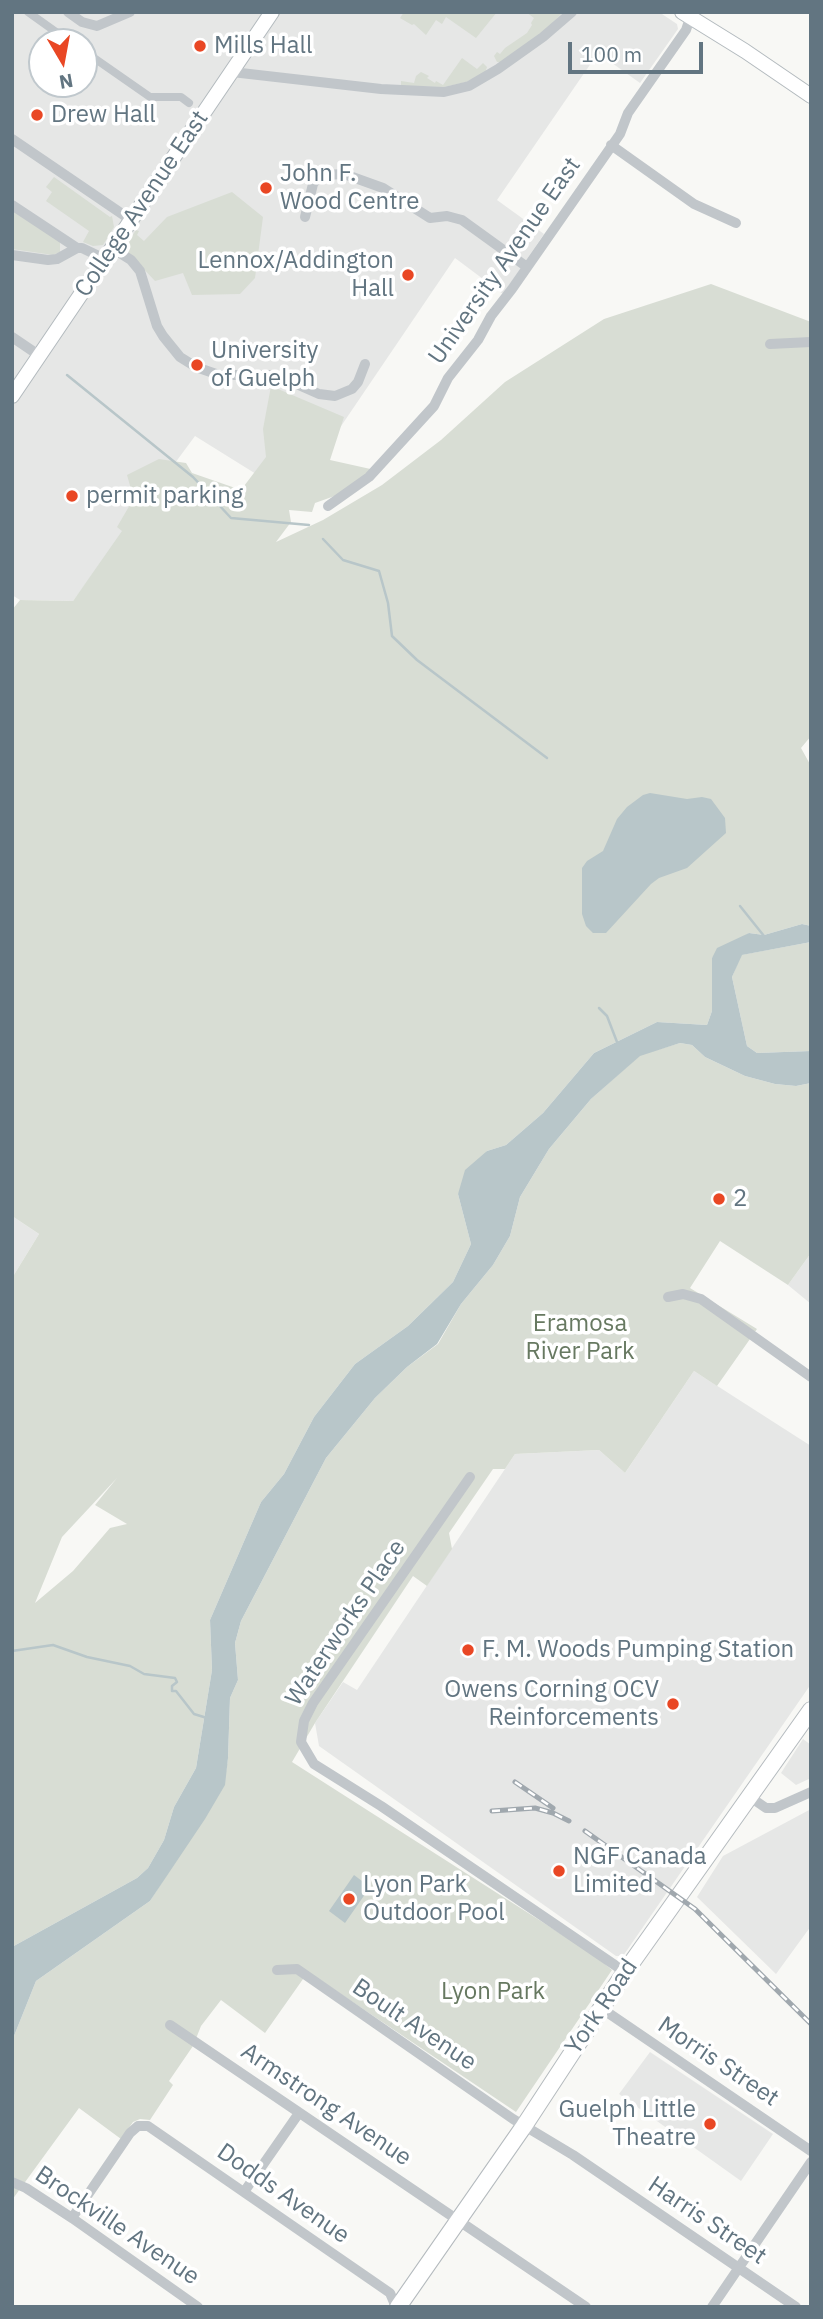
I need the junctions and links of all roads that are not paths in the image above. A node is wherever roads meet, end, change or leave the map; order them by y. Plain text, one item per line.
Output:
1 (28, 12) edge
2 (68, 12) edge
3 (130, 12) edge
4 (272, 12) edge
5 (572, 12) edge
6 (688, 14) edge
7 (51, 28) edge
8 (98, 61) edge
9 (232, 72) junction
10 (811, 96) edge
11 (189, 103) dead end
12 (12, 139) edge
13 (611, 145) junction
14 (12, 205) edge
15 (305, 217) dead end
16 (131, 220) junction
17 (736, 223) dead end
18 (77, 248) junction
19 (108, 253) junction
20 (12, 254) edge
21 (527, 267) junction
22 (12, 337) edge
23 (811, 342) edge
24 (770, 344) dead end
25 (40, 356) junction
26 (365, 364) dead end
27 (12, 396) edge
28 (328, 506) dead end
29 (668, 1297) dead end
30 (811, 1377) edge
31 (470, 1477) dead end
32 (811, 1710) edge
33 (811, 1792) edge
34 (750, 1797) junction
35 (277, 1970) dead end
36 (625, 1972) junction
37 (601, 2008) junction
38 (170, 2025) dead end
39 (299, 2113) junction
40 (524, 2126) junction
41 (811, 2151) edge
42 (811, 2162) edge
43 (12, 2182) edge
44 (244, 2192) junction
45 (72, 2218) junction
46 (458, 2221) junction
47 (738, 2268) junction
48 (198, 2307) edge
49 (397, 2307) edge
50 (586, 2307) edge
51 (712, 2307) edge
52 (796, 2307) edge

1 - 7 street
2 - 3 street
4 - 9 main road, College Avenue East
5 - 9 street
6 - 10 main road
6 - 13 street, University Avenue East
8 - 11 street
9 - 16 main road, College Avenue East
12 - 16 street
13 - 17 street
13 - 21 street, University Avenue East
14 - 18 street
15 - 21 street
16 - 19 main road, College Avenue East
18 - 19 street
18 - 20 street
19 - 25 main road, College Avenue East
19 - 26 street
21 - 28 street, University Avenue East
22 - 25 street
23 - 24 street
25 - 27 main road, College Avenue East
29 - 30 street
31 - 36 street, Waterworks Place
32 - 34 main road, York Road
33 - 34 street
34 - 36 main road, York Road
35 - 40 street, Boult Avenue
36 - 37 main road, York Road
37 - 40 main road, York Road
37 - 41 street, Morris Street
38 - 39 street, Armstrong Avenue
39 - 44 street
39 - 46 street, Armstrong Avenue
40 - 46 main road, York Road
40 - 47 street, Harris Street
42 - 47 street
43 - 45 street, Brockville Avenue
44 - 45 street, Dodds Avenue
44 - 49 street, Dodds Avenue
45 - 48 street, Brockville Avenue
46 - 49 main road, York Road
46 - 50 street, Armstrong Avenue
47 - 51 street
47 - 52 street, Harris Street

